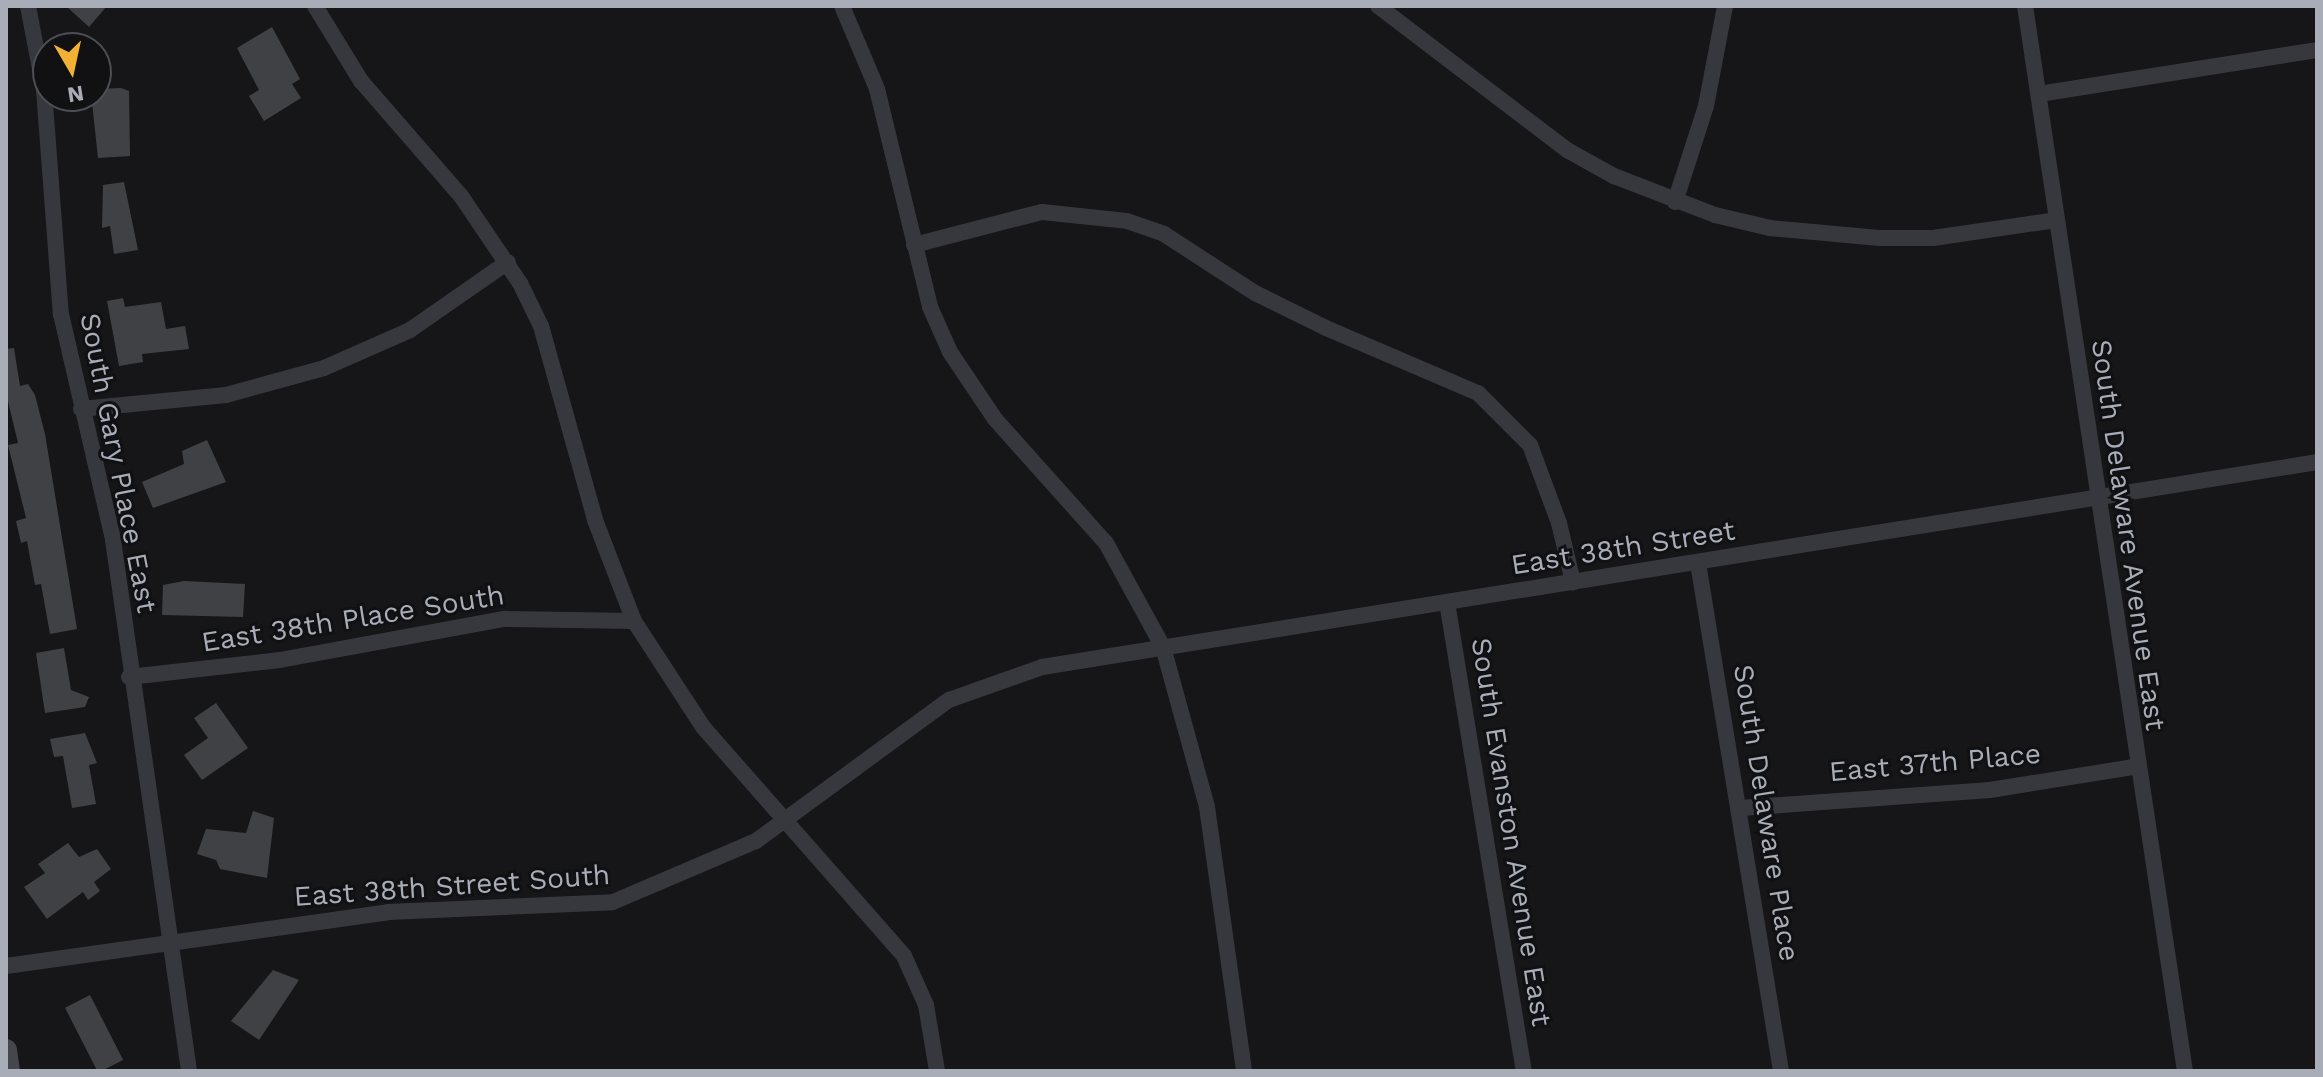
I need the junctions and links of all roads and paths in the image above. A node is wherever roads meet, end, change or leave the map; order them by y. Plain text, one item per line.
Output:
1 (28, 6) edge
2 (315, 6) edge
3 (842, 6) edge
4 (1378, 6) edge
5 (1725, 6) edge
6 (2025, 6) edge
7 (2317, 50) edge
8 (2039, 94) junction
9 (1675, 202) junction
10 (2056, 220) junction
11 (914, 245) junction
12 (508, 262) junction
13 (81, 409) junction
14 (2317, 462) edge
15 (2097, 498) junction
16 (1698, 563) junction
17 (1573, 582) junction
18 (1447, 602) junction
19 (634, 621) junction
20 (1163, 647) junction
21 (129, 677) junction
22 (943, 704) joint
23 (2134, 767) junction
24 (1740, 808) junction
25 (784, 820) junction
26 (169, 939) junction
27 (6, 966) edge
28 (6, 1050) edge
29 (9, 1071) edge
30 (189, 1071) edge
31 (937, 1071) edge
32 (1244, 1071) edge
33 (1524, 1071) edge
34 (1781, 1071) edge
35 (2185, 1071) edge

1 - 13 street, South Gary Place East
2 - 12 street
3 - 11 street
4 - 9 street
5 - 9 street
6 - 8 street, South Delaware Avenue East
7 - 8 street
8 - 10 street, South Delaware Avenue East
9 - 10 street
10 - 15 street, South Delaware Avenue East
11 - 17 street
11 - 20 street
12 - 13 street
12 - 19 street
13 - 21 street, South Gary Place East
14 - 15 street, East 38th Street
15 - 16 street, East 38th Street
15 - 23 street, South Delaware Avenue East
16 - 17 street, East 38th Street
16 - 24 street, South Delaware Place
17 - 18 street, East 38th Street
18 - 20 street, East 38th Street
18 - 33 street, South Evanston Avenue East
19 - 21 street, East 38th Place South
19 - 25 street
20 - 22 street, East 38th Street
20 - 32 street
21 - 26 street, South Gary Place East
22 - 25 street, East 38th Street South
23 - 24 street, East 37th Place
23 - 35 street, South Delaware Avenue East
24 - 34 street, South Delaware Place
25 - 26 street, East 38th Street South
25 - 31 street
26 - 27 street, East 38th Street South
26 - 30 street, South Gary Place East
28 - 29 main road

